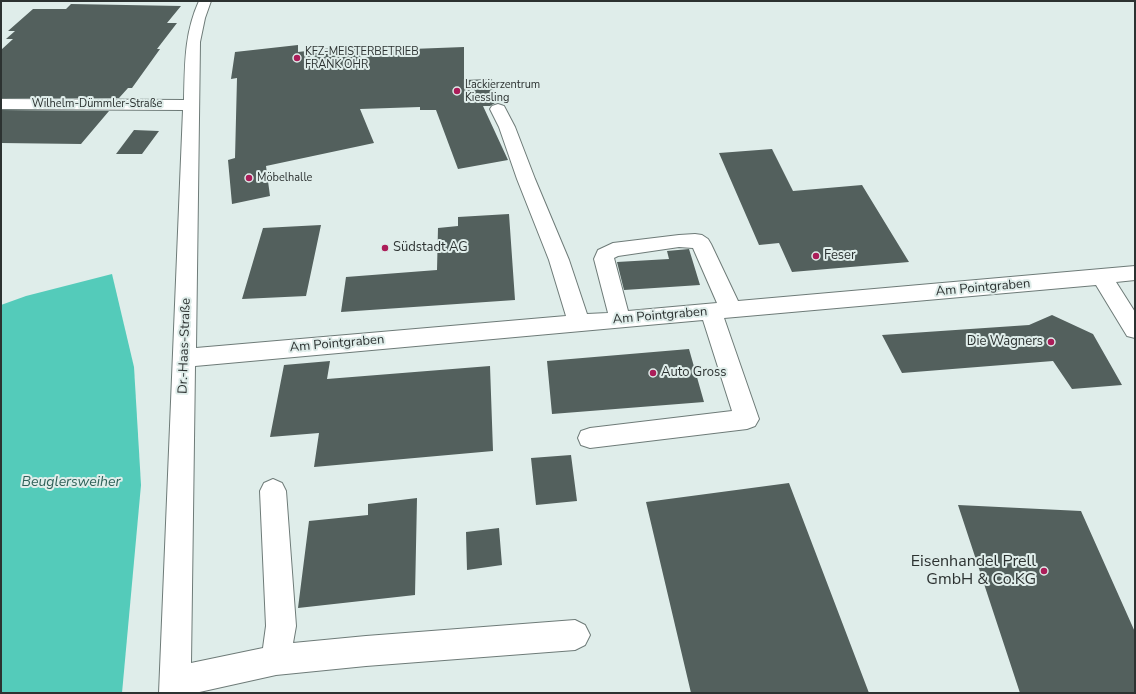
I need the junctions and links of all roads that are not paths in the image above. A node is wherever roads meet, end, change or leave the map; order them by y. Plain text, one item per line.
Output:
1 (205, 1) edge
2 (1, 104) edge
3 (192, 105) junction
4 (498, 109) dead end
5 (1135, 273) edge
6 (1102, 277) junction
7 (721, 311) junction
8 (620, 319) junction
9 (579, 323) junction
10 (1135, 330) edge
11 (184, 358) junction
12 (590, 438) dead end
13 (273, 491) dead end
14 (575, 635) dead end
15 (276, 660) junction
16 (175, 688) edge

1 - 3 street, Dr.-Haas-Straße
2 - 3 street, Wilhelm-Dümmler-Straße
3 - 11 street, Dr.-Haas-Straße
4 - 9 street
5 - 6 street, Am Pointgraben
6 - 7 street, Am Pointgraben
6 - 10 street
7 - 8 street, Am Pointgraben
7 - 8 street
7 - 12 street
8 - 9 street, Am Pointgraben
9 - 11 street, Am Pointgraben
11 - 16 street, Dr.-Haas-Straße
13 - 15 street
14 - 15 street
15 - 16 street

